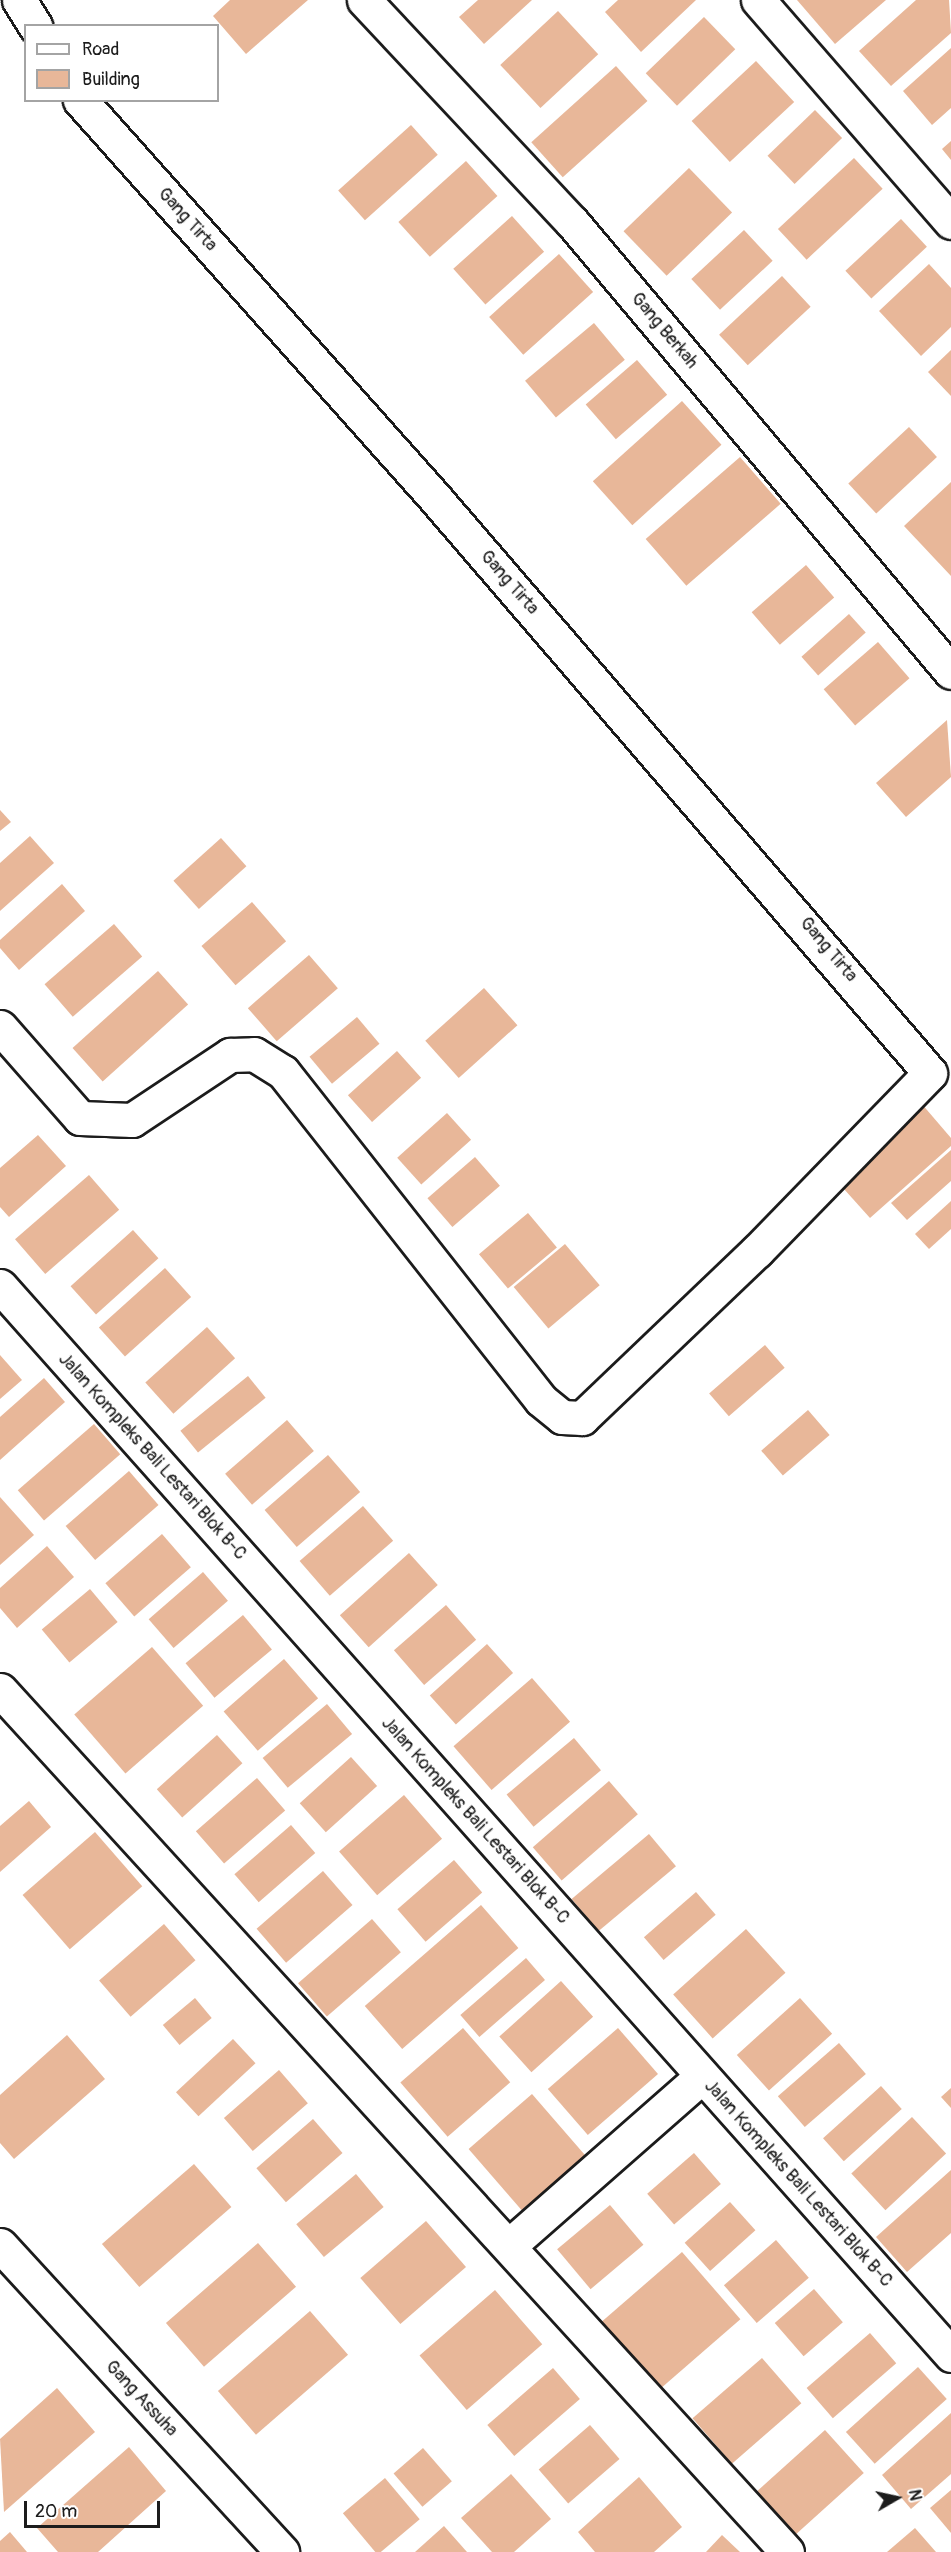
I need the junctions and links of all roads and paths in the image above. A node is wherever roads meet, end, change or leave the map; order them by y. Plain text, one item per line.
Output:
1 (19, 0) edge
2 (364, 0) edge
3 (758, 0) edge
4 (34, 24) edge
5 (82, 102) edge
6 (951, 222) edge
7 (951, 672) edge
8 (0, 1027) edge
9 (0, 1286) edge
10 (0, 1690) edge
11 (701, 2077) junction
12 (511, 2244) junction
13 (0, 2246) edge
14 (951, 2355) edge
15 (282, 2552) edge
16 (787, 2552) edge

1 - 4 street
2 - 7 street, Gang Berkah
3 - 6 street
5 - 8 street, Gang Tirta
9 - 11 street, Jalan Kompleks Bali Lestari Blok B-C
10 - 12 street
11 - 12 street
11 - 14 street, Jalan Kompleks Bali Lestari Blok B-C
12 - 16 street
13 - 15 street, Gang Assuha

